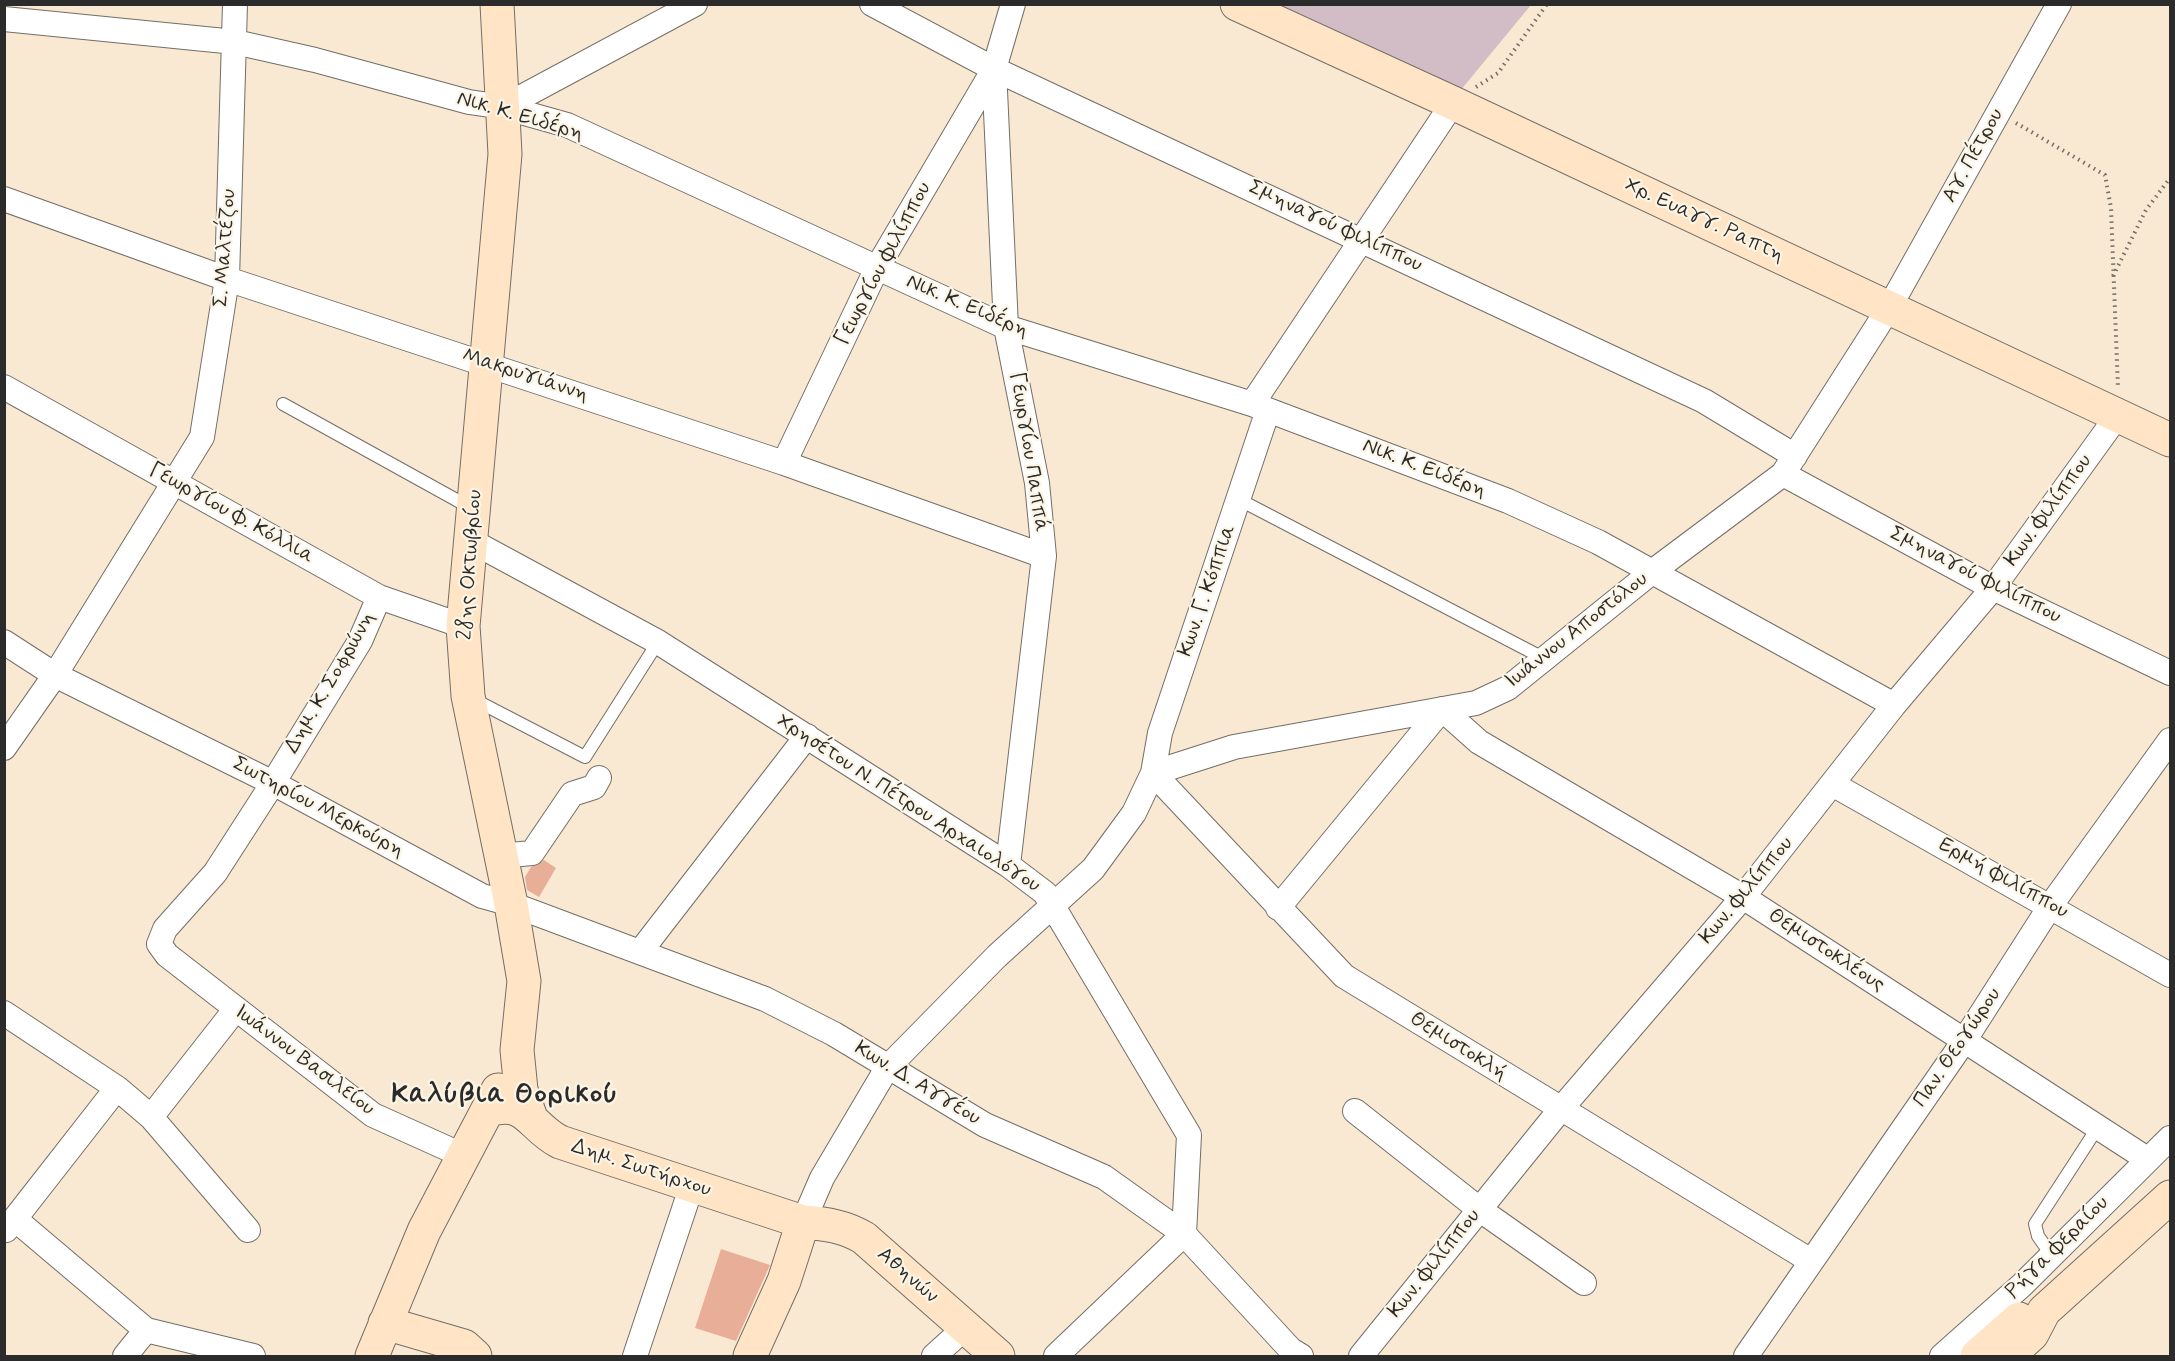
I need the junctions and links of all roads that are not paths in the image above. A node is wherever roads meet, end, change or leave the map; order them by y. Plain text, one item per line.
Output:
1 (235, 4) edge
2 (497, 4) edge
3 (696, 4) edge
4 (872, 4) edge
5 (1013, 4) edge
6 (1237, 4) edge
7 (2059, 4) edge
8 (4, 19) edge
9 (235, 42) junction
10 (994, 69) junction
11 (1453, 103) junction
12 (503, 107) junction
13 (4, 200) edge
14 (1362, 239) junction
15 (877, 268) junction
16 (227, 279) junction
17 (1889, 308) junction
18 (1006, 327) junction
19 (486, 363) junction
20 (4, 387) edge
21 (283, 404) dead end
22 (1260, 407) junction
23 (2118, 415) junction
24 (2170, 440) edge
25 (784, 463) junction
26 (1789, 465) junction
27 (174, 482) junction
28 (1238, 499) junction
29 (474, 526) junction
30 (1044, 556) junction
31 (1652, 572) junction
32 (1993, 588) junction
33 (379, 597) junction
34 (463, 626) junction
35 (4, 642) edge
36 (658, 642) junction
37 (1545, 659) junction
38 (2170, 674) edge
39 (56, 675) junction
40 (468, 696) junction
41 (1894, 705) junction
42 (1442, 709) junction
43 (807, 736) junction
44 (2170, 740) edge
45 (4, 748) edge
46 (1153, 773) junction
47 (599, 778) dead end
48 (273, 783) junction
49 (1834, 785) junction
50 (500, 856) junction
51 (1008, 865) junction
52 (1743, 897) junction
53 (511, 904) junction
54 (1052, 905) junction
55 (2051, 905) junction
56 (1278, 908) junction
57 (159, 944) joint
58 (640, 952) junction
59 (2170, 975) edge
60 (235, 1010) junction
61 (4, 1013) edge
62 (1964, 1041) junction
63 (517, 1050) junction
64 (887, 1068) junction
65 (117, 1088) junction
66 (489, 1110) junction
67 (1560, 1110) junction
68 (1355, 1111) dead end
69 (151, 1117) junction
70 (531, 1118) junction
71 (2098, 1127) junction
72 (2170, 1138) edge
73 (464, 1156) junction
74 (2147, 1158) junction
75 (692, 1185) junction
76 (2170, 1197) edge
77 (1479, 1209) junction
78 (804, 1222) junction
79 (10, 1226) edge
80 (248, 1230) dead end
81 (1184, 1234) junction
82 (2052, 1256) junction
83 (1811, 1261) junction
84 (1584, 1283) dead end
85 (2022, 1285) junction
86 (2044, 1311) junction
87 (385, 1323) junction
88 (966, 1327) junction
89 (146, 1330) junction
90 (125, 1356) edge
91 (253, 1356) edge
92 (372, 1356) edge
93 (475, 1356) edge
94 (635, 1356) edge
95 (750, 1356) edge
96 (934, 1356) edge
97 (998, 1356) edge
98 (1056, 1356) edge
99 (1301, 1356) edge
100 (1361, 1356) edge
101 (1746, 1356) edge
102 (1942, 1356) edge
103 (1977, 1356) edge
104 (2008, 1356) edge

1 - 9 street, Σ. Μαλτέζου
2 - 12 main road, 28ης Οκτωβρίου
3 - 12 street
4 - 10 street, Σμηναγού Φιλίππου
5 - 10 street, Γεωργίου Παππά
6 - 11 main road, Χρ. Ευαγγ. Ραπτη
7 - 17 street, Αγ. Πέτρου
8 - 9 street, Νικ. Κ. Ειδέρη
9 - 12 street, Νικ. Κ. Ειδέρη
9 - 16 street, Σ. Μαλτέζου
10 - 14 street, Σμηναγού Φιλίππου
10 - 15 street, Γεωργίου Φιλίππου
10 - 18 street, Γεωργίου Παππά
11 - 14 street, Κων. Γ. Κόππια
11 - 17 main road, Χρ. Ευαγγ. Ραπτη
12 - 15 street, Νικ. Κ. Ειδέρη
12 - 19 main road, 28ης Οκτωβρίου
13 - 16 street, Μακρυγιάννη
14 - 22 street, Κων. Γ. Κόππια
14 - 26 street, Σμηναγού Φιλίππου
15 - 18 street, Νικ. Κ. Ειδέρη
15 - 25 street, Γεωργίου Φιλίππου
16 - 19 street, Μακρυγιάννη
16 - 27 street, Σ. Μαλτέζου
17 - 23 main road, Χρ. Ευαγγ. Ραπτη
17 - 26 street, Ιωάννου Αποστόλου
18 - 22 street, Νικ. Κ. Ειδέρη
18 - 30 street, Γεωργίου Παππά
19 - 25 street, Μακρυγιάννη
19 - 29 main road, 28ης Οκτωβρίου
20 - 27 street, Γεωργίου Φ. Κόλλια
21 - 29 lane
22 - 28 street, Κων. Γ. Κόππια
22 - 31 street, Νικ. Κ. Ειδέρη
23 - 24 main road, Χρ. Ευαγγ. Ραπτη
23 - 32 street, Κων. Φιλίππου
25 - 30 street, Μακρυγιάννη
26 - 31 street, Ιωάννου Αποστόλου
26 - 32 street, Σμηναγού Φιλίππου
27 - 33 street, Γεωργίου Φ. Κόλλια
27 - 39 street, Σ. Μαλτέζου
28 - 37 lane
28 - 46 street, Κων. Γ. Κόππια
29 - 34 main road, 28ης Οκτωβρίου
29 - 36 street, Χρησέτου Ν. Πέτρου Αρχαιολόγου
30 - 51 street, Γεωργίου Παππά
31 - 37 street, Ιωάννου Αποστόλου
31 - 41 street, Νικ. Κ. Ειδέρη
32 - 38 street, Σμηναγού Φιλίππου
32 - 41 street, Κων. Φιλίππου
33 - 34 street, Γεωργίου Φ. Κόλλια
33 - 48 street, Δημ. Κ. Σοφρώνη
34 - 40 main road, 28ης Οκτωβρίου
35 - 39 street, Σωτηρίου Μερκούρη
36 - 40 lane
36 - 43 street, Χρησέτου Ν. Πέτρου Αρχαιολόγου
37 - 42 street, Ιωάννου Αποστόλου
39 - 45 street, Σ. Μαλτέζου
39 - 48 street, Σωτηρίου Μερκούρη
40 - 50 main road, 28ης Οκτωβρίου
41 - 49 street, Κων. Φιλίππου
42 - 46 street, Ιωάννου Αποστόλου
42 - 52 street, Θεμιστοκλέους
42 - 56 street
43 - 51 street, Χρησέτου Ν. Πέτρου Αρχαιολόγου
43 - 58 street
44 - 55 street, Παν. Θεογώρου
46 - 54 street, Κων. Γ. Κόππια
46 - 56 street, Θεμιστοκλή
47 - 50 street
48 - 53 street, Σωτηρίου Μερκούρη
48 - 57 street, Δημ. Κ. Σοφρώνη
49 - 52 street, Κων. Φιλίππου
49 - 55 street, Ερμή Φιλίππου
50 - 53 main road, 28ης Οκτωβρίου
51 - 54 street, Χρησέτου Ν. Πέτρου Αρχαιολόγου
52 - 62 street, Θεμιστοκλέους
52 - 67 street, Κων. Φιλίππου
53 - 58 street, Σωτηρίου Μερκούρη
53 - 63 main road, 28ης Οκτωβρίου
54 - 64 street, Κων. Γ. Κόππια
54 - 81 street, Χρησέτου Ν. Πέτρου Αρχαιολόγου
55 - 59 street, Ερμή Φιλίππου
55 - 62 street, Παν. Θεογώρου
56 - 67 street, Θεμιστοκλή
57 - 60 street, Ιωάννου Βασιλείου
58 - 64 street, Κων. Δ. Αγγέου
60 - 69 street
60 - 73 street, Ιωάννου Βασιλείου
61 - 65 street
62 - 71 street, Θεμιστοκλέους
62 - 83 street, Παν. Θεογώρου
63 - 66 main road
63 - 70 main road, 28ης Οκτωβρίου
64 - 78 street, Κων. Γ. Κόππια
64 - 81 street, Κων. Δ. Αγγέου
65 - 69 street
65 - 79 street
66 - 70 main road, Δημ. Σωτήρχου
66 - 73 main road
67 - 77 street, Κων. Φιλίππου
67 - 83 street, Θεμιστοκλή
68 - 77 street
69 - 80 street
70 - 75 main road, Δημ. Σωτήρχου
71 - 74 street, Θεμιστοκλέους
71 - 82 lane
72 - 74 street, Ρήγα Φεραίου
73 - 87 main road
74 - 82 street, Ρήγα Φεραίου
75 - 78 main road, Δημ. Σωτήρχου
75 - 94 street
76 - 86 main road, Ρήγα Φεραίου
77 - 84 street
77 - 100 street, Κων. Φιλίππου
78 - 88 main road, Αθηνών
78 - 95 main road
79 - 89 street
81 - 98 street
81 - 99 street, Κων. Δ. Αγγέου
82 - 85 street, Ρήγα Φεραίου
83 - 101 street, Παν. Θεογώρου
85 - 86 street
85 - 102 street, Ρήγα Φεραίου
86 - 103 main road, Ρήγα Φεραίου
86 - 104 main road, Ρήγα Φεραίου
87 - 92 main road
87 - 93 main road
88 - 96 street
88 - 97 main road, Αθηνών
89 - 90 street
89 - 91 street

